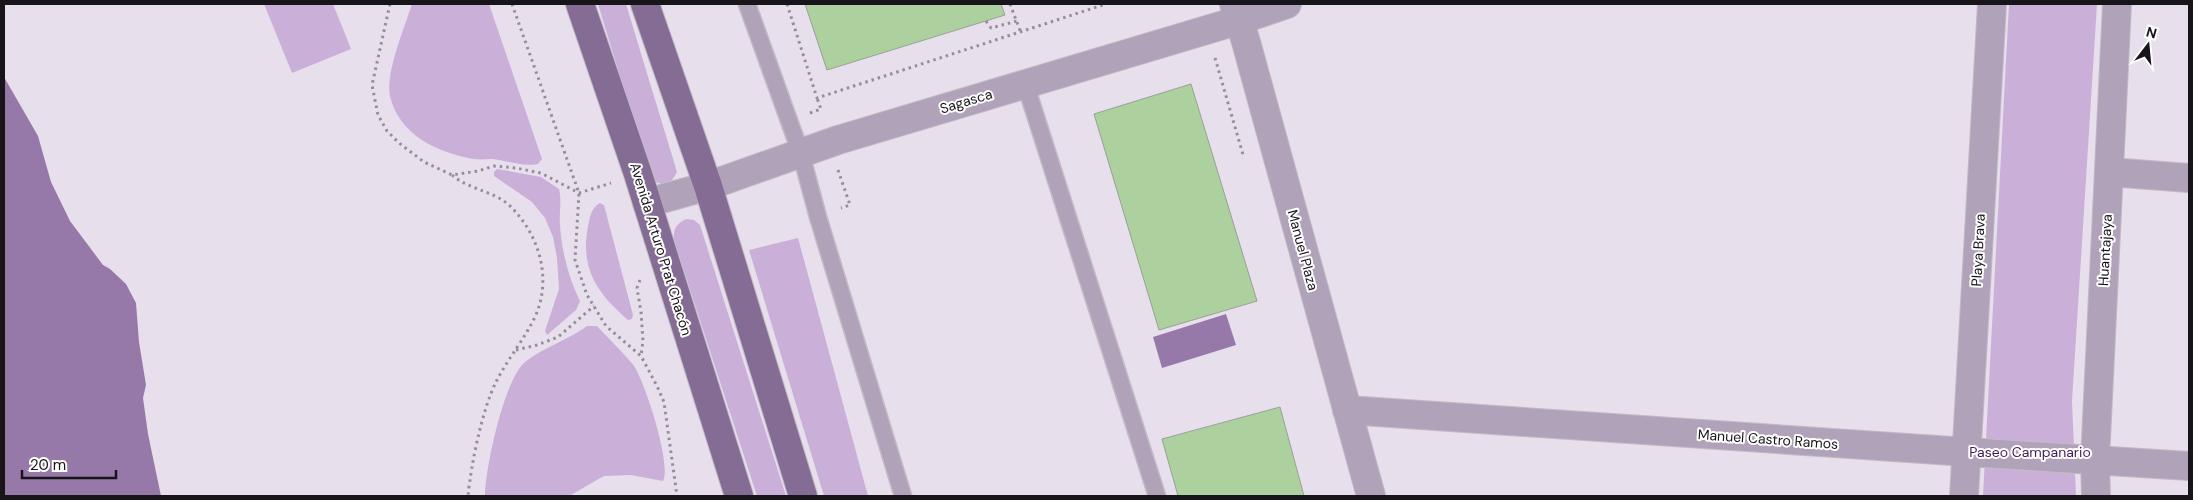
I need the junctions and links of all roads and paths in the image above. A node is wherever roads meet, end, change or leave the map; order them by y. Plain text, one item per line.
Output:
1 (390, 4) edge
2 (512, 4) edge
3 (580, 4) edge
4 (644, 4) edge
5 (747, 4) edge
6 (787, 4) edge
7 (1010, 4) edge
8 (1106, 4) edge
9 (1287, 4) edge
10 (1992, 4) edge
11 (2117, 4) edge
12 (1237, 12) edge
13 (986, 21) dead end
14 (1017, 21) junction
15 (1021, 33) junction
16 (1025, 83) junction
17 (801, 154) junction
18 (838, 169) dead end
19 (2109, 172) junction
20 (452, 175) junction
21 (2189, 178) edge
22 (708, 186) junction
23 (579, 193) junction
24 (647, 203) junction
25 (818, 217) junction
26 (667, 266) junction
27 (594, 306) junction
28 (515, 350) junction
29 (641, 356) junction
30 (1347, 410) junction
31 (1967, 452) junction
32 (2095, 460) junction
33 (2189, 466) edge
34 (468, 496) edge
35 (677, 496) edge
36 (739, 496) edge
37 (803, 496) edge
38 (903, 496) edge
39 (1157, 496) edge
40 (1371, 496) edge
41 (1964, 496) edge
42 (2096, 496) edge

1 - 20 path
2 - 23 path
3 - 24 main road, Avenida Arturo Prat Chacón
4 - 22 main road
5 - 17 lane
6 - 15 path
7 - 14 path
8 - 15 path
9 - 12 street, Sagasca
10 - 31 street, Playa Brava
11 - 19 street, Huantajaya
12 - 16 street, Sagasca
12 - 30 street, Manuel Plaza
13 - 14 path
14 - 15 path
16 - 17 street, Sagasca
16 - 39 lane
17 - 22 street, Sagasca
17 - 25 lane
18 - 25 path
19 - 21 street
19 - 32 street, Huantajaya
20 - 23 path
20 - 28 path
22 - 24 street, Sagasca
22 - 37 main road
23 - 27 path
24 - 26 main road, Avenida Arturo Prat Chacón
25 - 38 lane
26 - 29 path
26 - 36 main road, Avenida Arturo Prat Chacón
27 - 28 path
27 - 29 path
28 - 34 path
29 - 35 path
30 - 31 street, Manuel Castro Ramos
30 - 40 street, Manuel Plaza
31 - 32 street, Manuel Castro Ramos
31 - 41 street, Playa Brava
32 - 33 street, Manuel Castro Ramos
32 - 42 street, Huantajaya

